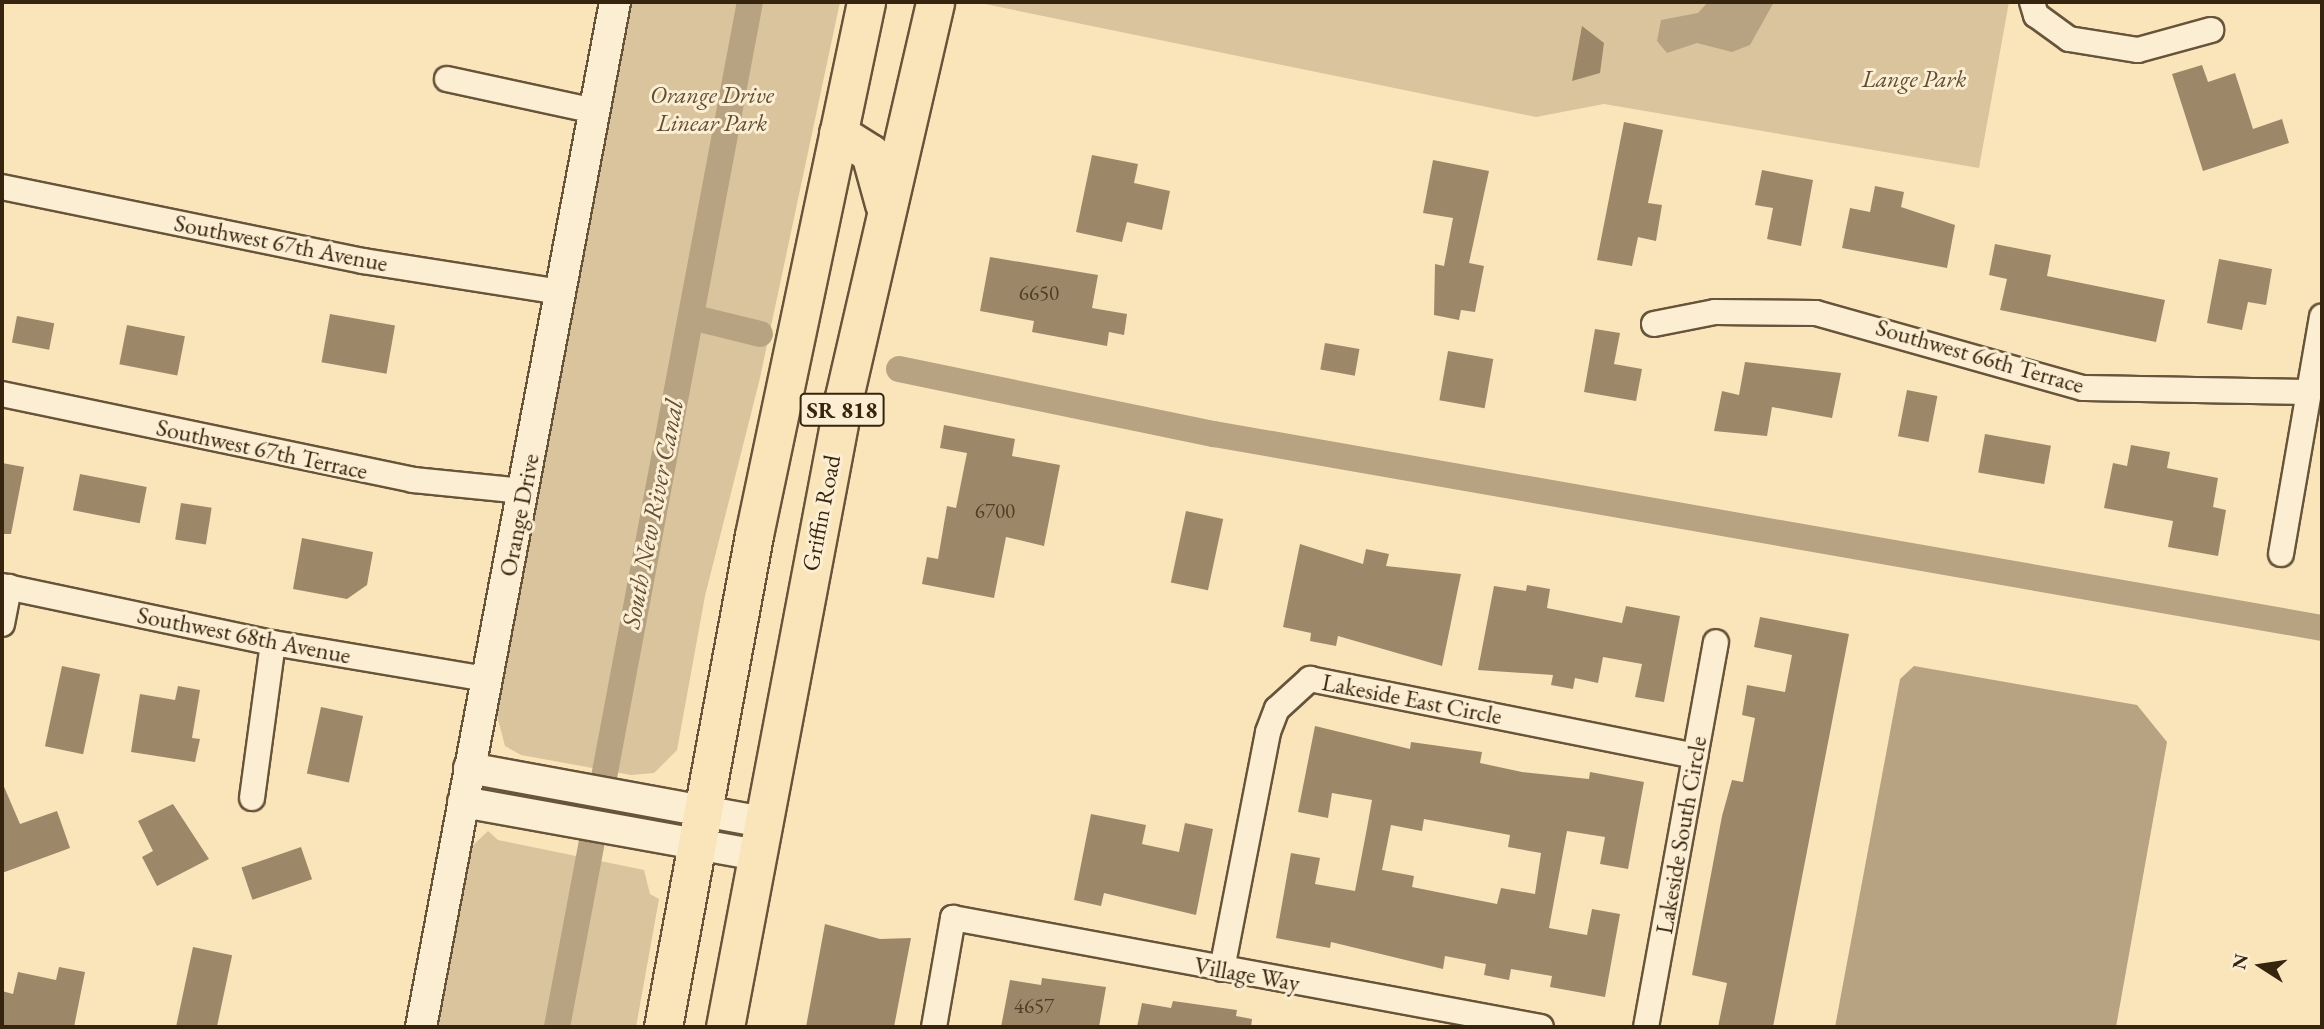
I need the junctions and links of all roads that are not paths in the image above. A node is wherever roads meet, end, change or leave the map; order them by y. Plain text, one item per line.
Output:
1 (615, 2) edge
2 (866, 2) edge
3 (935, 2) edge
4 (2032, 2) edge
5 (2211, 30) dead end
6 (447, 79) dead end
7 (595, 111) junction
8 (838, 133) junction
9 (2, 187) edge
10 (886, 212) junction
11 (561, 292) junction
12 (2322, 317) edge
13 (1654, 324) dead end
14 (2309, 392) junction
15 (2, 394) edge
16 (523, 491) junction
17 (2281, 554) dead end
18 (5, 587) edge
19 (2, 624) edge
20 (1716, 642) dead end
21 (273, 643) junction
22 (486, 679) junction
23 (1695, 756) junction
24 (470, 768) junction
25 (252, 799) dead end
26 (463, 802) junction
27 (700, 828) junction
28 (760, 839) junction
29 (1222, 970) junction
30 (421, 1027) edge
31 (663, 1027) edge
32 (725, 1027) edge
33 (934, 1027) edge
34 (1541, 1027) edge
35 (1646, 1027) edge

1 - 7 street, Orange Drive
2 - 8 main road, SR 818
3 - 10 main road, Griffin Road / SR 818
4 - 5 street
6 - 7 street
7 - 11 street, Orange Drive
8 - 10 main road
8 - 27 main road, SR 818
9 - 11 street, Southwest 67th Avenue
10 - 28 main road, Griffin Road / SR 818
11 - 16 street, Orange Drive
12 - 14 street
13 - 14 street, Southwest 66th Terrace
14 - 17 street
15 - 16 street, Southwest 67th Terrace
16 - 22 street, Orange Drive
18 - 19 street
18 - 21 street, Southwest 68th Avenue
20 - 23 street, Lakeside South Circle
21 - 22 street, Southwest 68th Avenue
21 - 25 street
22 - 24 street, Orange Drive
23 - 29 street, Lakeside East Circle
23 - 35 street, Lakeside South Circle
24 - 26 street, Orange Drive
24 - 27 street
26 - 27 street
26 - 30 street, Orange Drive
27 - 28 street
27 - 31 main road, SR 818
28 - 32 main road, Griffin Road / SR 818
29 - 33 street, Village Way
29 - 34 street, Village Way

